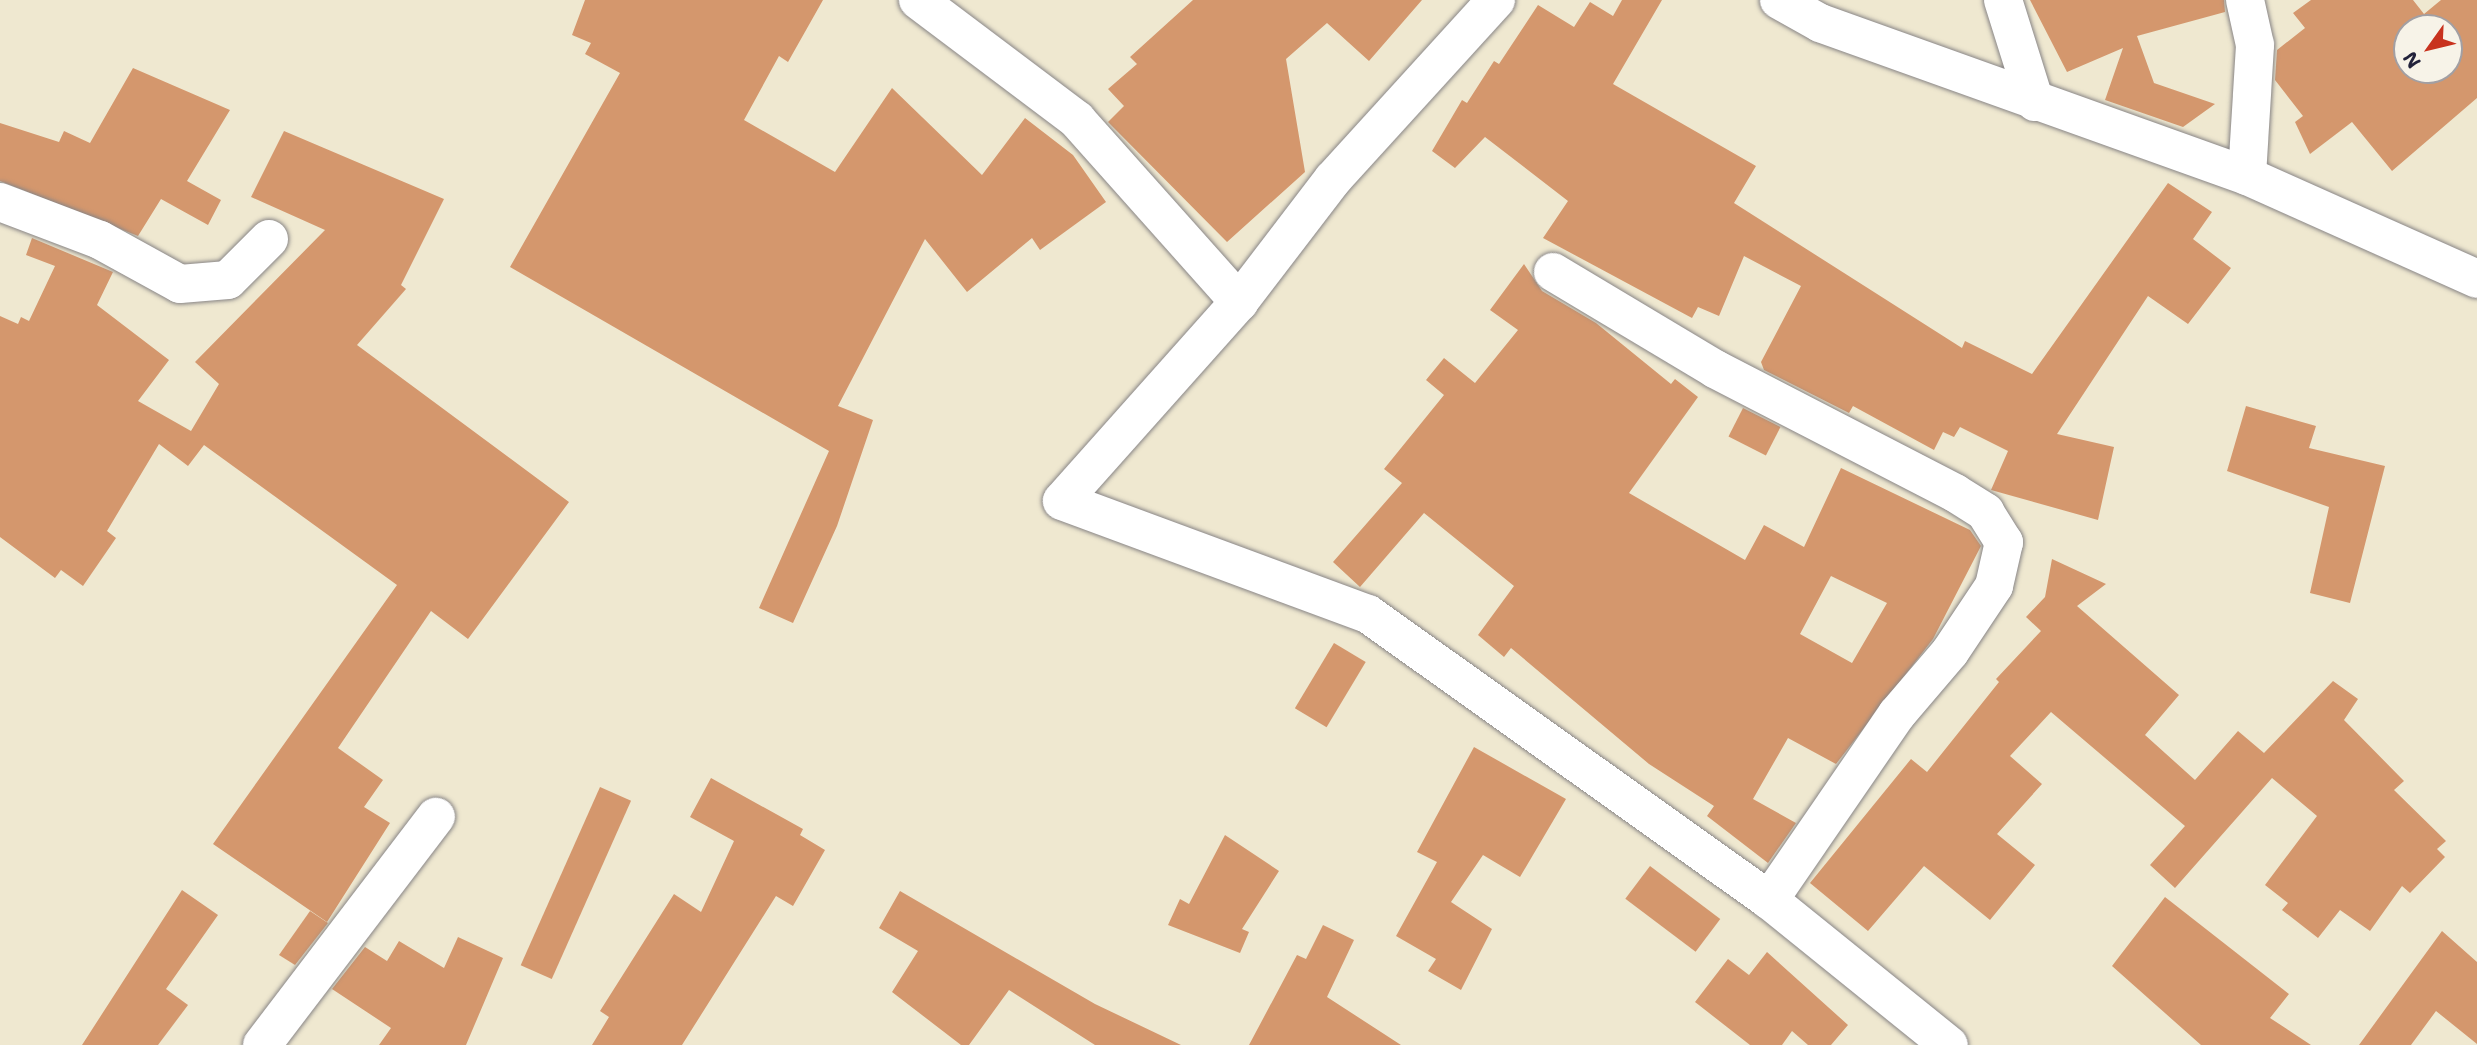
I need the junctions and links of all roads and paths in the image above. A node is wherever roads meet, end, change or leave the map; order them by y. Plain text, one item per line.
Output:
1 (918, 0) edge
2 (1496, 0) edge
3 (1779, 0) edge
4 (2003, 0) edge
5 (2245, 0) edge
6 (1825, 11) edge
7 (2035, 102) junction
8 (2247, 176) junction
9 (0, 202) edge
10 (269, 239) dead end
11 (1553, 272) dead end
12 (2477, 279) edge
13 (1239, 302) junction
14 (436, 817) dead end
15 (1769, 900) junction
16 (262, 1045) edge
17 (1949, 1045) edge

1 - 13 street
2 - 13 street
3 - 6 street
4 - 7 street
5 - 8 street
6 - 7 street
7 - 8 street
8 - 12 street
9 - 10 street
11 - 15 street
13 - 15 street
14 - 16 street
15 - 17 street

